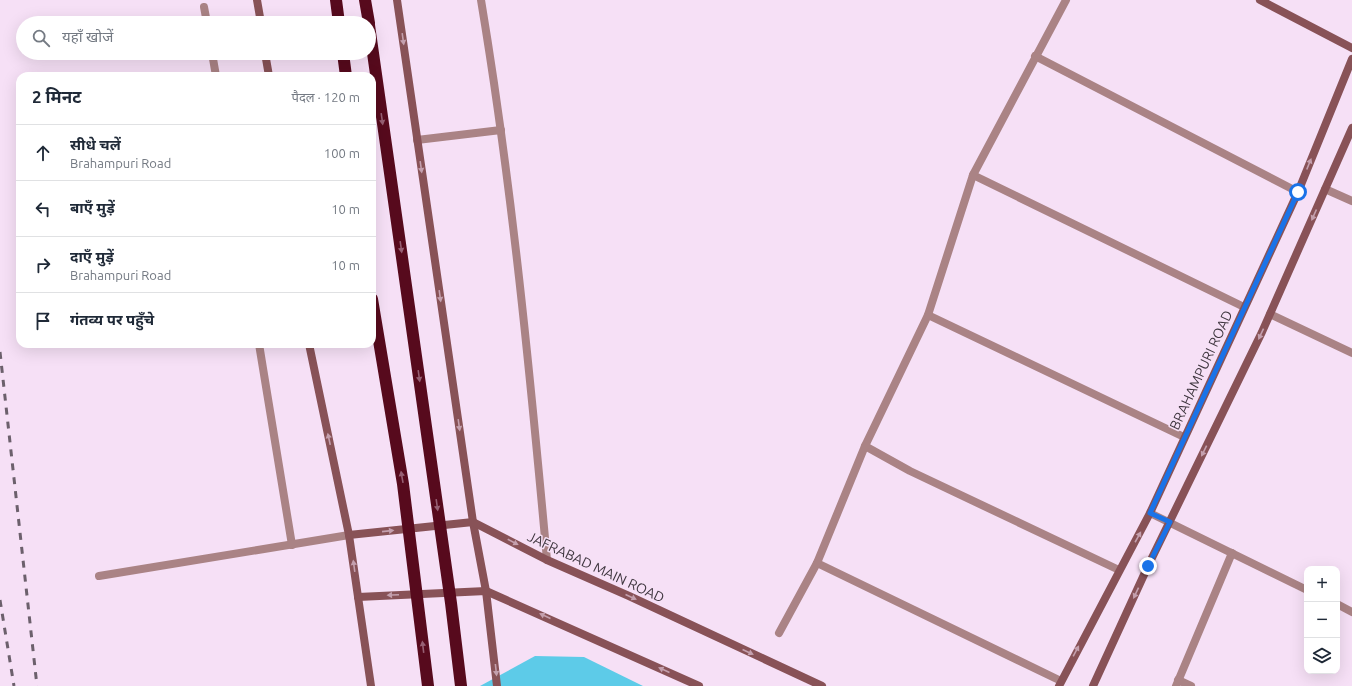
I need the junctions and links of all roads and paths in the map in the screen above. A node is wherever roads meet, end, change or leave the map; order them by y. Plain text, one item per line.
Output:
1 (258, 0) edge
2 (336, 0) edge
3 (366, 0) edge
4 (397, 0) edge
5 (481, 0) edge
6 (1066, 0) edge
7 (1260, 0) edge
8 (204, 7) dead end
9 (206, 16) edge
10 (260, 16) edge
11 (338, 16) edge
12 (368, 16) edge
13 (1352, 48) edge
14 (1035, 56) junction
15 (1352, 59) edge
16 (213, 60) edge
17 (266, 60) edge
18 (344, 60) edge
19 (374, 60) edge
20 (215, 72) edge
21 (268, 72) edge
22 (345, 72) edge
23 (376, 72) edge
24 (376, 73) edge
25 (1352, 128) edge
26 (500, 130) junction
27 (417, 140) junction
28 (973, 175) junction
29 (1325, 189) junction
30 (1298, 192) junction
31 (1352, 201) edge
32 (1244, 307) junction
33 (1270, 314) junction
34 (928, 315) junction
35 (376, 323) edge
36 (260, 348) edge
37 (310, 348) edge
38 (1352, 353) edge
39 (1184, 437) junction
40 (865, 446) junction
41 (1150, 513) junction
42 (473, 522) junction
43 (1170, 522) junction
44 (349, 535) junction
45 (292, 545) junction
46 (1232, 553) junction
47 (547, 560) junction
48 (817, 563) junction
49 (1119, 570) junction
50 (100, 576) dead end
51 (1304, 589) edge
52 (486, 591) junction
53 (358, 597) junction
54 (1340, 606) edge
55 (1352, 612) edge
56 (779, 633) dead end
57 (1060, 683) edge
58 (1177, 683) edge
59 (371, 686) edge
60 (428, 686) edge
61 (461, 686) edge
62 (498, 686) edge
63 (699, 686) edge
64 (822, 686) edge
65 (1093, 686) edge
66 (1191, 686) edge

1 - 10 main road
2 - 11 highway
3 - 12 highway
4 -> 27 main road
5 - 26 street
6 - 14 street
7 - 13 main road
8 - 9 street
14 - 28 street
14 - 30 street
30 -> 15 main road, BRAHAMPURI ROAD
16 - 20 street
17 - 21 main road
18 - 22 highway
19 -> 23 highway, bridge
24 -> 61 highway, bridge
25 - 29 main road
26 - 27 street
26 - 47 street
27 -> 42 main road
28 - 32 street
28 - 34 street
29 - 31 street
29 -> 33 main road
30 - 32 main road, BRAHAMPURI ROAD
32 - 39 main road, BRAHAMPURI ROAD
33 - 38 street
33 -> 43 main road
34 - 39 street
34 - 40 street
60 -> 35 highway, bridge
36 - 45 street
44 -> 37 main road
39 - 41 main road, BRAHAMPURI ROAD
40 - 48 street
40 - 49 street
41 - 43 street
49 -> 41 main road, BRAHAMPURI ROAD
44 -> 42 main road
42 -> 47 main road, JAFRABAD MAIN ROAD
42 - 52 main road
43 - 46 street
43 -> 65 main road
44 - 45 street
53 -> 44 main road
45 - 50 street
46 - 51 street
46 - 58 street
47 -> 64 main road, JAFRABAD MAIN ROAD
48 - 56 street
48 - 57 street
57 -> 49 main road, BRAHAMPURI ROAD
52 -> 53 main road
52 -> 62 main road
63 -> 52 main road
53 - 59 main road
54 - 55 street
58 - 66 street

